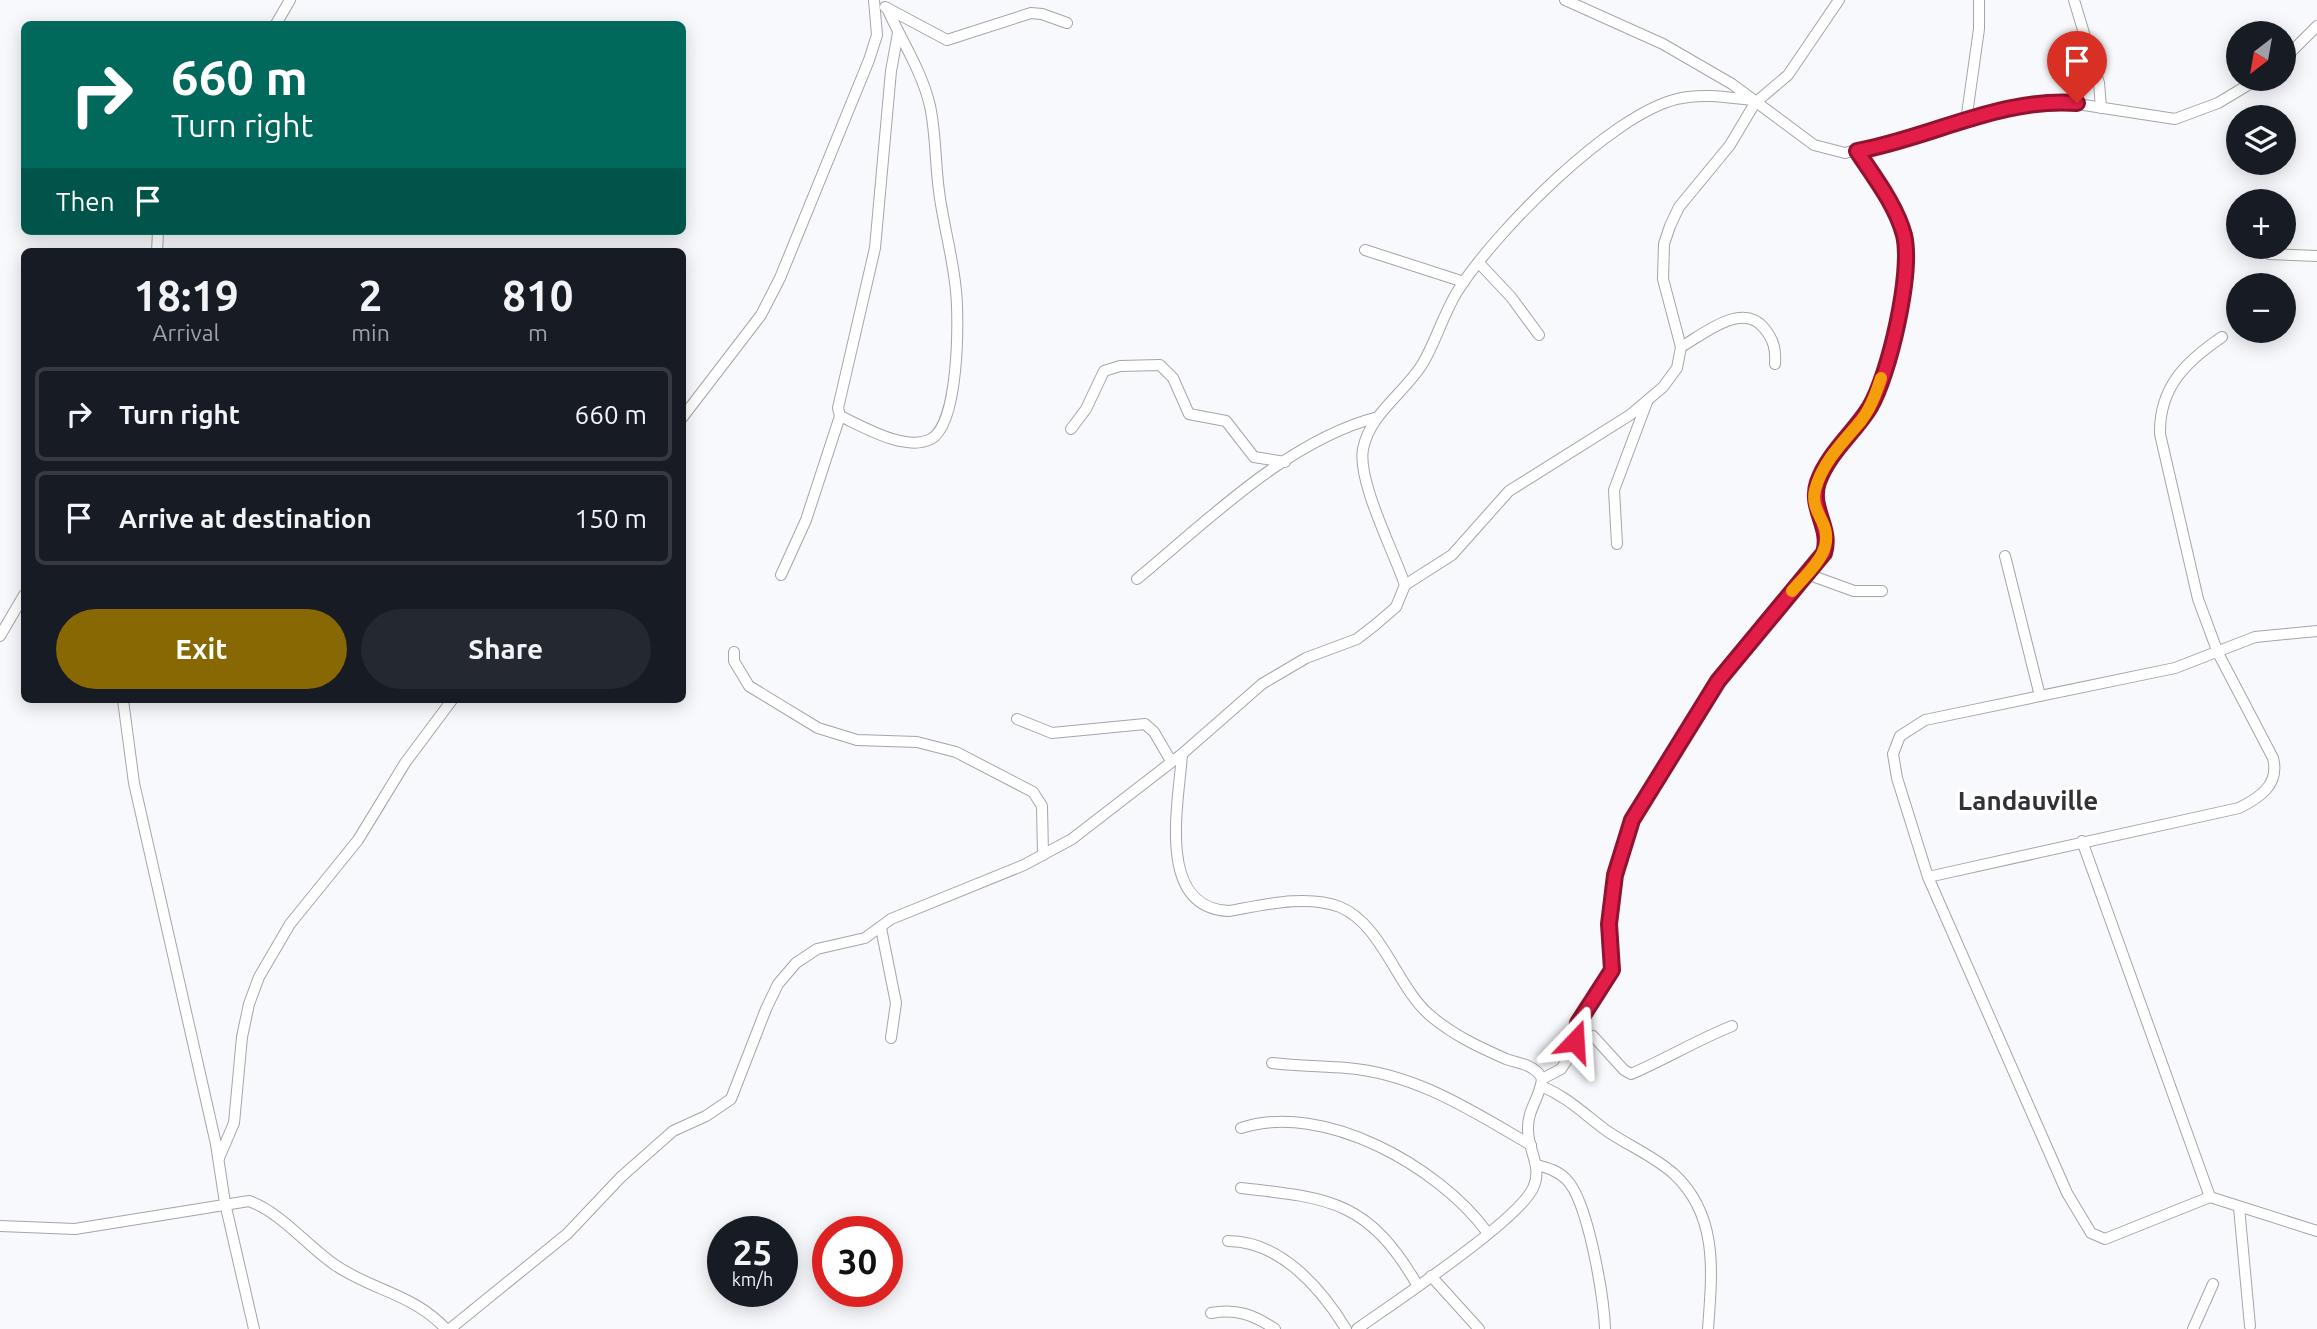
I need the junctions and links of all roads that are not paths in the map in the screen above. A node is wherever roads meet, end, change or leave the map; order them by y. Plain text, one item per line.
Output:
1 (290, 0) edge
2 (1565, 0) edge
3 (1839, 0) edge
4 (1979, 0) edge
5 (2074, 0) edge
6 (874, 2) edge
7 (887, 8) junction
8 (278, 21) edge
9 (1067, 23) dead end
10 (2317, 26) edge
11 (898, 33) junction
12 (2296, 47) edge
13 (2238, 91) edge
14 (1754, 102) junction
15 (2101, 108) junction
16 (1962, 122) junction
17 (1857, 151) junction
18 (1365, 250) dead end
19 (2296, 255) edge
20 (2317, 256) edge
21 (1479, 263) junction
22 (1464, 282) junction
23 (1539, 335) dead end
24 (2222, 337) dead end
25 (1681, 347) junction
26 (1775, 365) dead end
27 (1647, 402) junction
28 (686, 413) edge
29 (840, 416) junction
30 (1378, 417) junction
31 (1071, 429) dead end
32 (1285, 462) junction
33 (1617, 544) dead end
34 (2005, 556) dead end
35 (1807, 574) junction
36 (781, 575) dead end
37 (1137, 579) dead end
38 (1405, 585) junction
39 (1882, 591) dead end
40 (21, 600) edge
41 (2317, 631) edge
42 (0, 636) edge
43 (734, 652) dead end
44 (2218, 653) junction
45 (2040, 696) junction
46 (123, 703) edge
47 (450, 703) edge
48 (1017, 719) dead end
49 (1182, 754) junction
50 (1171, 761) junction
51 (2082, 841) junction
52 (1042, 855) junction
53 (1928, 877) junction
54 (881, 928) junction
55 (1732, 1026) dead end
56 (891, 1038) dead end
57 (1575, 1041) junction
58 (1272, 1063) dead end
59 (1542, 1083) junction
60 (1241, 1128) dead end
61 (1531, 1144) junction
62 (219, 1158) junction
63 (1537, 1165) junction
64 (1241, 1188) dead end
65 (2210, 1197) junction
66 (225, 1203) junction
67 (2239, 1206) junction
68 (0, 1226) edge
69 (2317, 1231) edge
70 (1487, 1232) junction
71 (1228, 1241) dead end
72 (1432, 1276) junction
73 (2213, 1284) dead end
74 (1418, 1286) junction
75 (1211, 1313) dead end
76 (2250, 1326) dead end
77 (254, 1329) edge
78 (448, 1329) edge
79 (1275, 1329) edge
80 (1346, 1329) edge
81 (1357, 1329) edge
82 (1479, 1329) edge
83 (1605, 1329) edge
84 (1708, 1329) edge
85 (2193, 1329) edge

1 - 8 street
2 - 14 street
3 - 14 street
4 - 16 street
5 - 15 street
6 - 7 street
6 - 28 street
7 - 9 street
7 - 11 street
10 - 12 street
11 - 29 street
11 - 29 street
13 - 15 street
14 - 17 street
14 - 21 street
14 - 25 street
15 - 16 street
16 - 17 street
17 - 35 street
18 - 22 street
19 - 20 street
21 - 22 street
21 - 23 street
22 - 30 street
24 - 44 street
25 - 26 street
25 - 27 street
27 - 33 street
27 - 38 street
29 - 36 street
30 - 32 street
30 - 38 street
31 - 32 street
32 - 37 street
34 - 45 street
35 - 39 street
35 - 57 street
38 - 49 street
40 - 42 street
41 - 44 street
43 - 52 street
44 - 45 street
44 - 51 street
45 - 53 street
46 - 62 street
47 - 62 street
48 - 50 street
49 - 50 street
49 - 59 street
50 - 52 street
51 - 53 street
51 - 65 street
52 - 54 street
53 - 65 street
54 - 56 street
54 - 78 street
55 - 57 street
57 - 59 street
58 - 61 street
59 - 61 street
59 - 84 street
60 - 70 street
61 - 63 street
62 - 66 street
63 - 70 street
63 - 83 street
64 - 74 street
65 - 67 street
66 - 68 street
66 - 77 street
66 - 78 street
67 - 69 street
67 - 76 street
70 - 72 street
71 - 80 street
72 - 74 street
72 - 82 street
73 - 85 street
74 - 81 street
75 - 79 street

